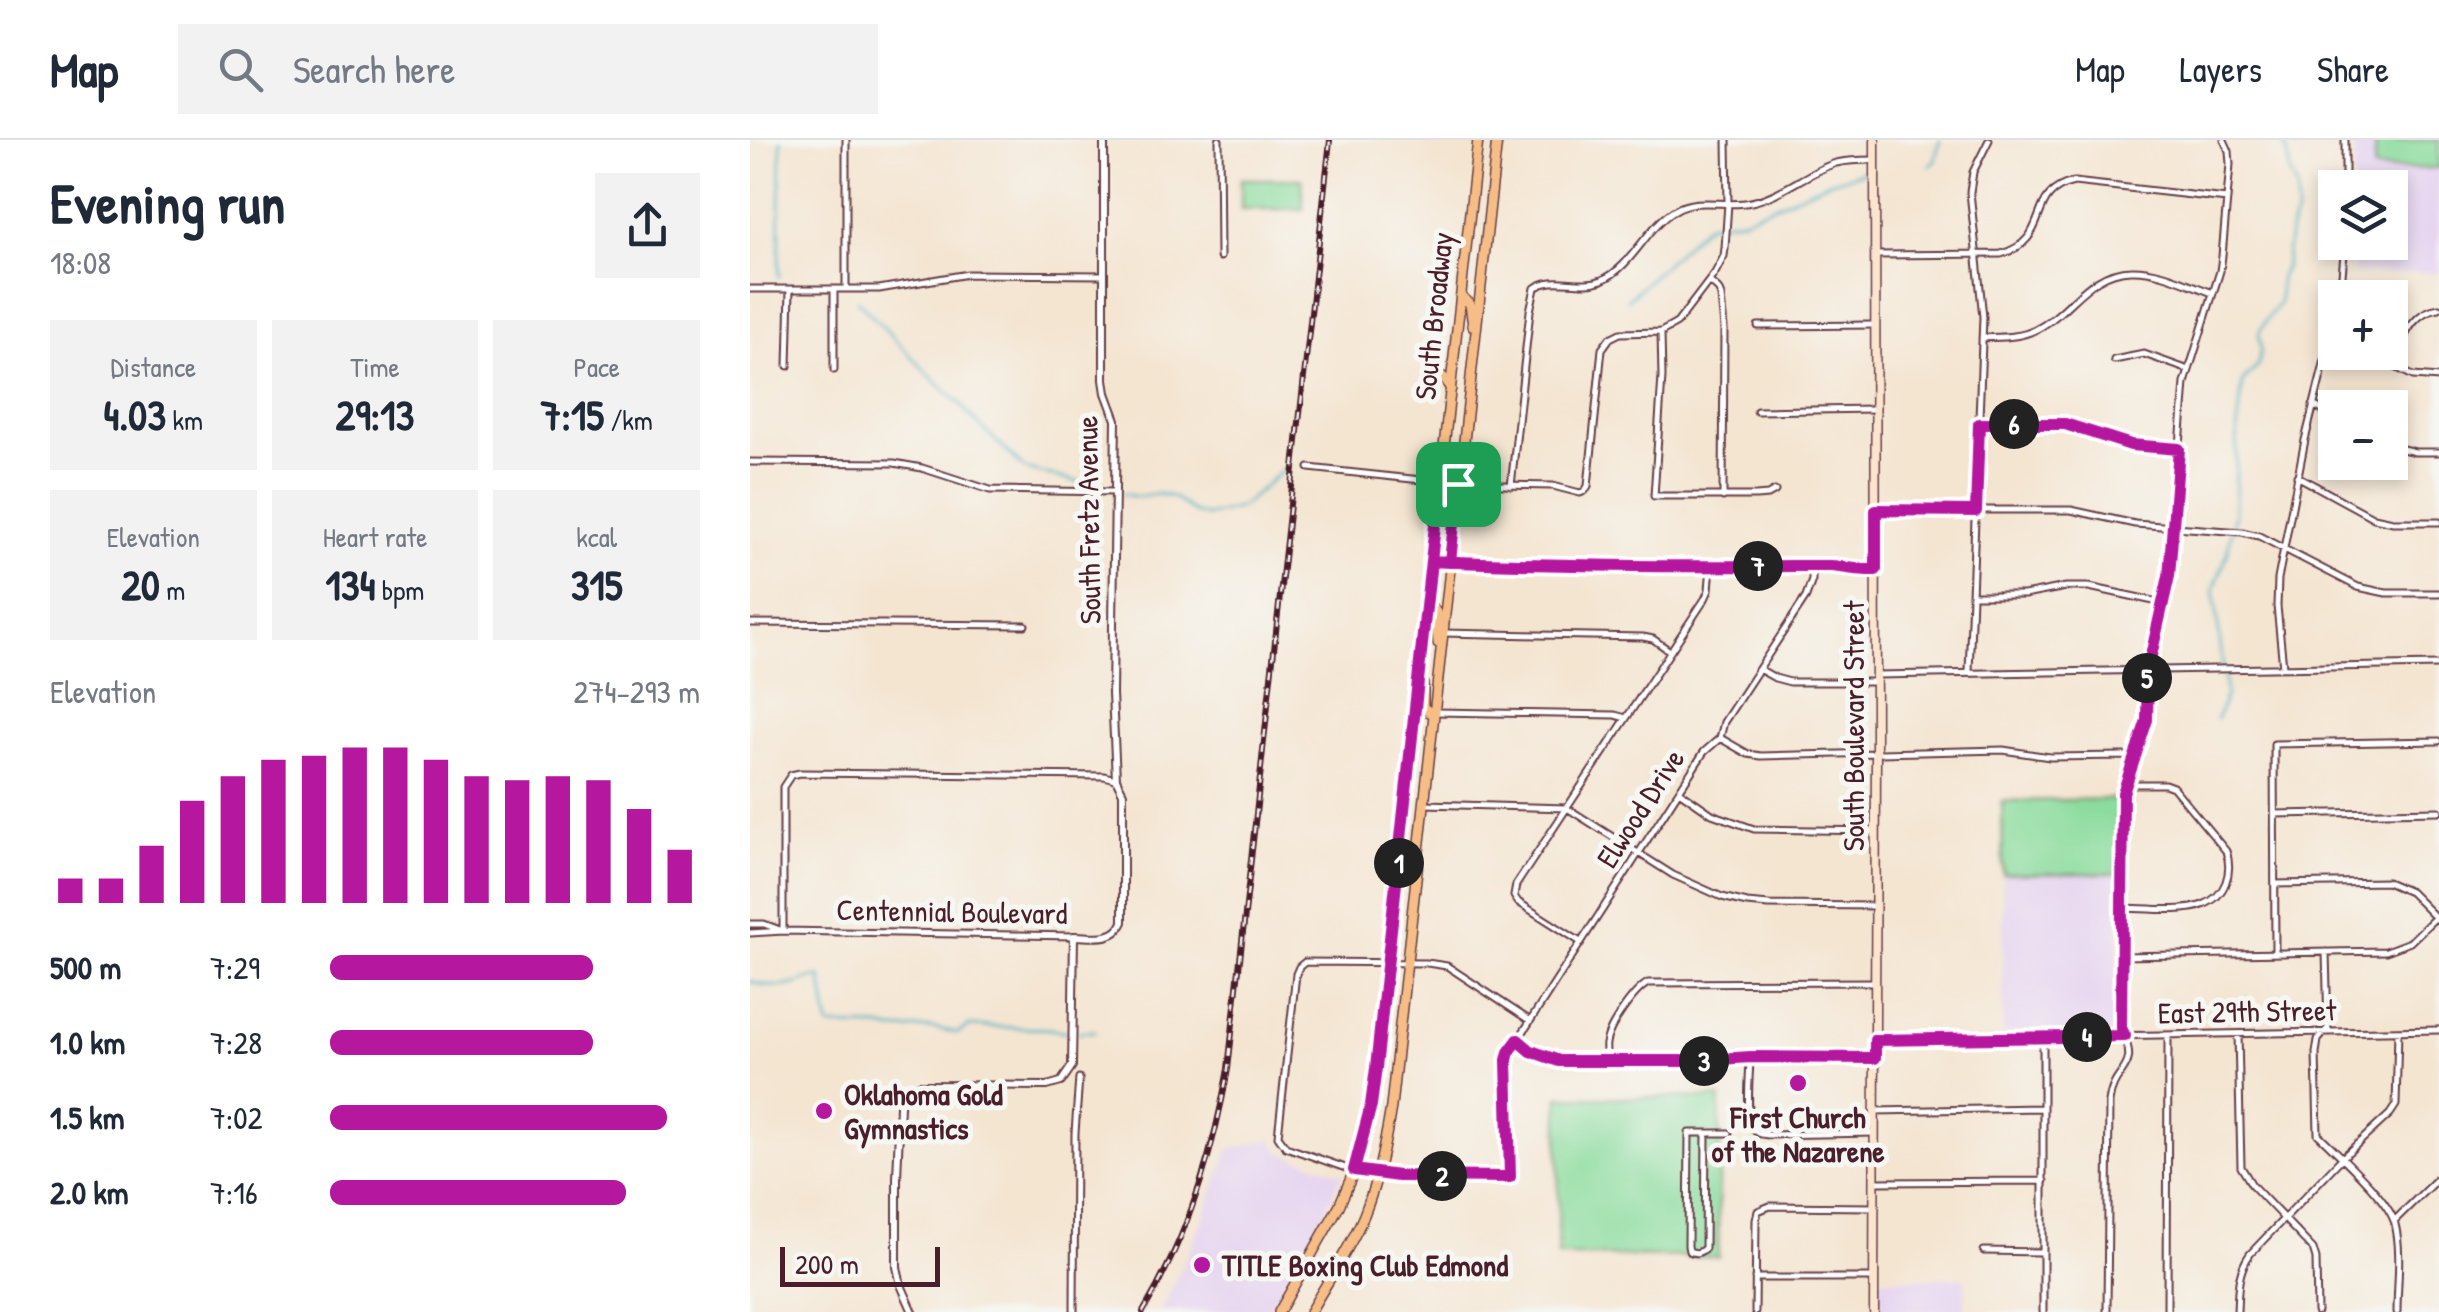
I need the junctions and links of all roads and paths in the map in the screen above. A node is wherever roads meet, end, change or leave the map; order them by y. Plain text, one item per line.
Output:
1 (846, 140) edge
2 (1104, 140) edge
3 (1220, 140) edge
4 (1478, 140) edge
5 (1497, 140) edge
6 (1727, 140) edge
7 (1874, 140) edge
8 (1989, 140) edge
9 (2224, 140) edge
10 (2344, 140) edge
11 (1874, 160) junction
12 (2345, 170) edge
13 (2227, 199) junction
14 (1728, 203) junction
15 (1975, 254) junction
16 (1875, 255) junction
17 (1220, 257) dead end
18 (1104, 274) junction
19 (1710, 281) junction
20 (750, 288) edge
21 (790, 289) junction
22 (834, 289) junction
23 (846, 289) junction
24 (2213, 293) junction
25 (1461, 296) junction
26 (2439, 308) edge
27 (1875, 325) junction
28 (1758, 326) dead end
29 (1660, 332) junction
30 (2408, 332) edge
31 (1982, 338) junction
32 (1474, 339) junction
33 (2114, 360) dead end
34 (1454, 362) junction
35 (788, 366) dead end
36 (834, 370) dead end
37 (2189, 370) junction
38 (2323, 370) edge
39 (2400, 370) edge
40 (2439, 378) edge
41 (1451, 389) junction
42 (2313, 405) junction
43 (2318, 408) edge
44 (1757, 410) dead end
45 (1876, 410) junction
46 (1979, 424) junction
47 (2179, 449) junction
48 (2408, 450) edge
49 (2439, 452) edge
50 (750, 462) edge
51 (1308, 468) dead end
52 (2297, 476) junction
53 (1440, 481) junction
54 (1458, 484) junction
55 (1511, 486) junction
56 (1775, 491) dead end
57 (1115, 492) junction
58 (1722, 497) junction
59 (1876, 510) junction
60 (1976, 511) junction
61 (2439, 522) edge
62 (2173, 528) junction
63 (2283, 549) junction
64 (1431, 561) junction
65 (1450, 562) junction
66 (1711, 566) junction
67 (1812, 566) junction
68 (1876, 570) junction
69 (2439, 593) edge
70 (1972, 596) junction
71 (2163, 603) junction
72 (1426, 608) junction
73 (750, 623) edge
74 (1025, 626) dead end
75 (1443, 633) junction
76 (1670, 651) junction
77 (1440, 663) junction
78 (2439, 664) edge
79 (1420, 667) junction
80 (2282, 667) junction
81 (1759, 668) junction
82 (2148, 669) junction
83 (1969, 673) junction
84 (1876, 678) junction
85 (1434, 712) junction
86 (1627, 718) junction
87 (1720, 738) junction
88 (2439, 741) edge
89 (1876, 754) junction
90 (2133, 759) junction
91 (1116, 780) junction
92 (2124, 784) junction
93 (1679, 791) junction
94 (1406, 801) junction
95 (1424, 804) junction
96 (1568, 808) junction
97 (2439, 811) edge
98 (2275, 814) junction
99 (1876, 831) junction
100 (1638, 852) junction
101 (2275, 884) junction
102 (1876, 906) junction
103 (2122, 908) junction
104 (2438, 918) edge
105 (750, 924) edge
106 (1120, 930) joint
107 (783, 931) junction
108 (750, 933) edge
109 (1074, 936) junction
110 (1580, 941) junction
111 (2326, 952) junction
112 (2275, 953) junction
113 (2122, 956) junction
114 (1388, 962) junction
115 (1408, 963) junction
116 (1875, 982) junction
117 (1530, 1020) junction
118 (2439, 1030) edge
119 (2398, 1031) junction
120 (2324, 1032) junction
121 (2238, 1034) junction
122 (2168, 1035) junction
123 (2125, 1036) junction
124 (2043, 1037) junction
125 (1518, 1040) junction
126 (1875, 1040) junction
127 (1750, 1057) junction
128 (1875, 1058) junction
129 (1607, 1061) junction
130 (1078, 1078) dead end
131 (2042, 1108) junction
132 (1874, 1111) junction
133 (1706, 1133) junction
134 (1729, 1133) dead end
135 (1874, 1133) junction
136 (2342, 1158) junction
137 (1354, 1170) junction
138 (1378, 1174) junction
139 (2439, 1177) edge
140 (2044, 1181) junction
141 (1874, 1182) junction
142 (1874, 1207) junction
143 (2285, 1218) junction
144 (2394, 1220) junction
145 (1984, 1252) dead end
146 (2042, 1252) junction
147 (1755, 1278) junction
148 (1874, 1278) junction
149 (913, 1312) edge
150 (1074, 1312) edge
151 (1279, 1312) edge
152 (1310, 1312) edge
153 (1755, 1312) edge
154 (1874, 1312) edge
155 (2043, 1312) edge
156 (2107, 1312) edge
157 (2167, 1312) edge
158 (2237, 1312) edge
159 (2317, 1312) edge
160 (2397, 1312) edge

1 - 23 street
2 - 18 street, South Fretz Avenue
3 - 17 street
4 - 25 main road, South Broadway
5 - 32 main road, South Broadway
6 - 14 street
7 - 11 main road, South Boulevard Street
8 - 15 street
9 - 13 street
10 - 12 street
11 - 14 street
11 - 16 main road, South Boulevard Street
13 - 15 street
13 - 24 street
14 - 19 street
14 - 55 street
15 - 16 street
15 - 31 street
16 - 27 main road, South Boulevard Street
18 - 23 street
18 - 57 street, South Fretz Avenue
19 - 29 street
19 - 58 street
20 - 21 street
21 - 22 street
21 - 35 street
22 - 23 street
22 - 36 street
24 - 31 street
24 - 37 street
25 - 32 main road
25 - 34 main road, South Broadway
26 - 30 street
27 - 28 street
27 - 45 main road, South Boulevard Street
29 - 55 street
29 - 58 street
31 - 46 street
32 - 54 main road, South Broadway
33 - 37 street
34 - 41 main road, South Broadway
34 - 41 main road
37 - 47 street
38 - 42 street
39 - 40 street
41 - 53 main road, South Broadway
42 - 43 street
42 - 52 street
44 - 45 street
45 - 59 main road, South Boulevard Street
46 - 47 street
46 - 60 street
47 - 62 street
48 - 49 street
50 - 57 street
51 - 53 street
52 - 61 street
52 - 63 street
53 - 54 street
53 - 64 main road, South Broadway
54 - 55 street
54 - 65 main road, South Broadway
56 - 58 street
57 - 91 street, South Fretz Avenue
59 - 60 street
59 - 68 main road, South Boulevard Street
60 - 62 street
60 - 70 street
62 - 63 street
62 - 71 street
63 - 69 street
63 - 80 street
64 - 65 street
64 - 72 main road, South Broadway
65 - 66 street
65 - 75 main road, South Broadway
66 - 67 street
66 - 76 street
67 - 68 street
67 - 81 street
68 - 84 main road, South Boulevard Street
70 - 71 street
70 - 83 street
71 - 82 street
72 - 77 main road
72 - 79 main road, South Broadway
73 - 74 street
75 - 76 street
75 - 77 main road, South Broadway
76 - 86 street
77 - 85 main road, South Broadway
78 - 80 street
79 - 85 main road
79 - 94 main road, South Broadway
80 - 82 street
81 - 84 street
81 - 87 street
82 - 83 street
82 - 90 street
83 - 84 street
84 - 89 main road, South Boulevard Street
85 - 86 street
85 - 95 main road, South Broadway
86 - 96 street
87 - 89 street, Elwood Drive
87 - 93 street, Elwood Drive
88 - 98 street
89 - 90 street, Elwood Drive
89 - 99 main road, South Boulevard Street
90 - 92 street
91 - 106 street, South Fretz Avenue
91 - 107 street
92 - 103 street
92 - 103 street
93 - 99 street
93 - 100 street, Elwood Drive
94 - 95 main road
94 - 114 main road, South Broadway
95 - 96 street
95 - 115 main road, South Broadway
96 - 100 street
96 - 110 street
97 - 98 street
98 - 101 street
99 - 102 main road, South Boulevard Street
100 - 102 street
100 - 110 street, Elwood Drive
101 - 104 street
101 - 112 street
102 - 116 main road, South Boulevard Street
103 - 113 street
104 - 111 street
105 - 107 street, Centennial Boulevard
106 - 109 street, Centennial Boulevard
107 - 108 street, Centennial Boulevard
107 - 109 street, Centennial Boulevard
109 - 149 street
110 - 117 street, Elwood Drive
111 - 112 street
111 - 120 street
112 - 113 street
113 - 123 street
114 - 115 street
114 - 137 main road, South Broadway
114 - 137 street
115 - 117 street
115 - 138 main road, South Broadway
116 - 126 main road, South Boulevard Street
116 - 129 street
117 - 125 street, Elwood Drive
118 - 119 street, East 29th Street
119 - 120 street, East 29th Street
119 - 136 street
120 - 121 street, East 29th Street
120 - 136 street
121 - 122 street, East 29th Street
121 - 143 street
122 - 123 street, East 29th Street
122 - 157 street
123 - 124 street, East 29th Street
123 - 156 street
124 - 126 street, East 29th Street
124 - 131 street
125 - 129 street
125 - 138 street, Elwood Drive
126 - 128 main road, South Boulevard Street
127 - 128 street
127 - 129 street
127 - 135 street
128 - 132 main road, South Boulevard Street
130 - 150 street
131 - 132 street
131 - 140 street
132 - 135 main road, South Boulevard Street
133 - 133 street
133 - 134 street
135 - 141 main road, South Boulevard Street
136 - 143 street
136 - 144 street
137 - 138 street
137 - 151 main road, South Broadway
138 - 152 main road, South Broadway
139 - 144 street
140 - 141 street
140 - 146 street
141 - 142 main road, South Boulevard Street
142 - 147 street
142 - 148 main road, South Boulevard Street
143 - 158 street
143 - 159 street
144 - 160 street
145 - 146 street
146 - 155 street
147 - 148 street
147 - 153 street
148 - 154 main road, South Boulevard Street

